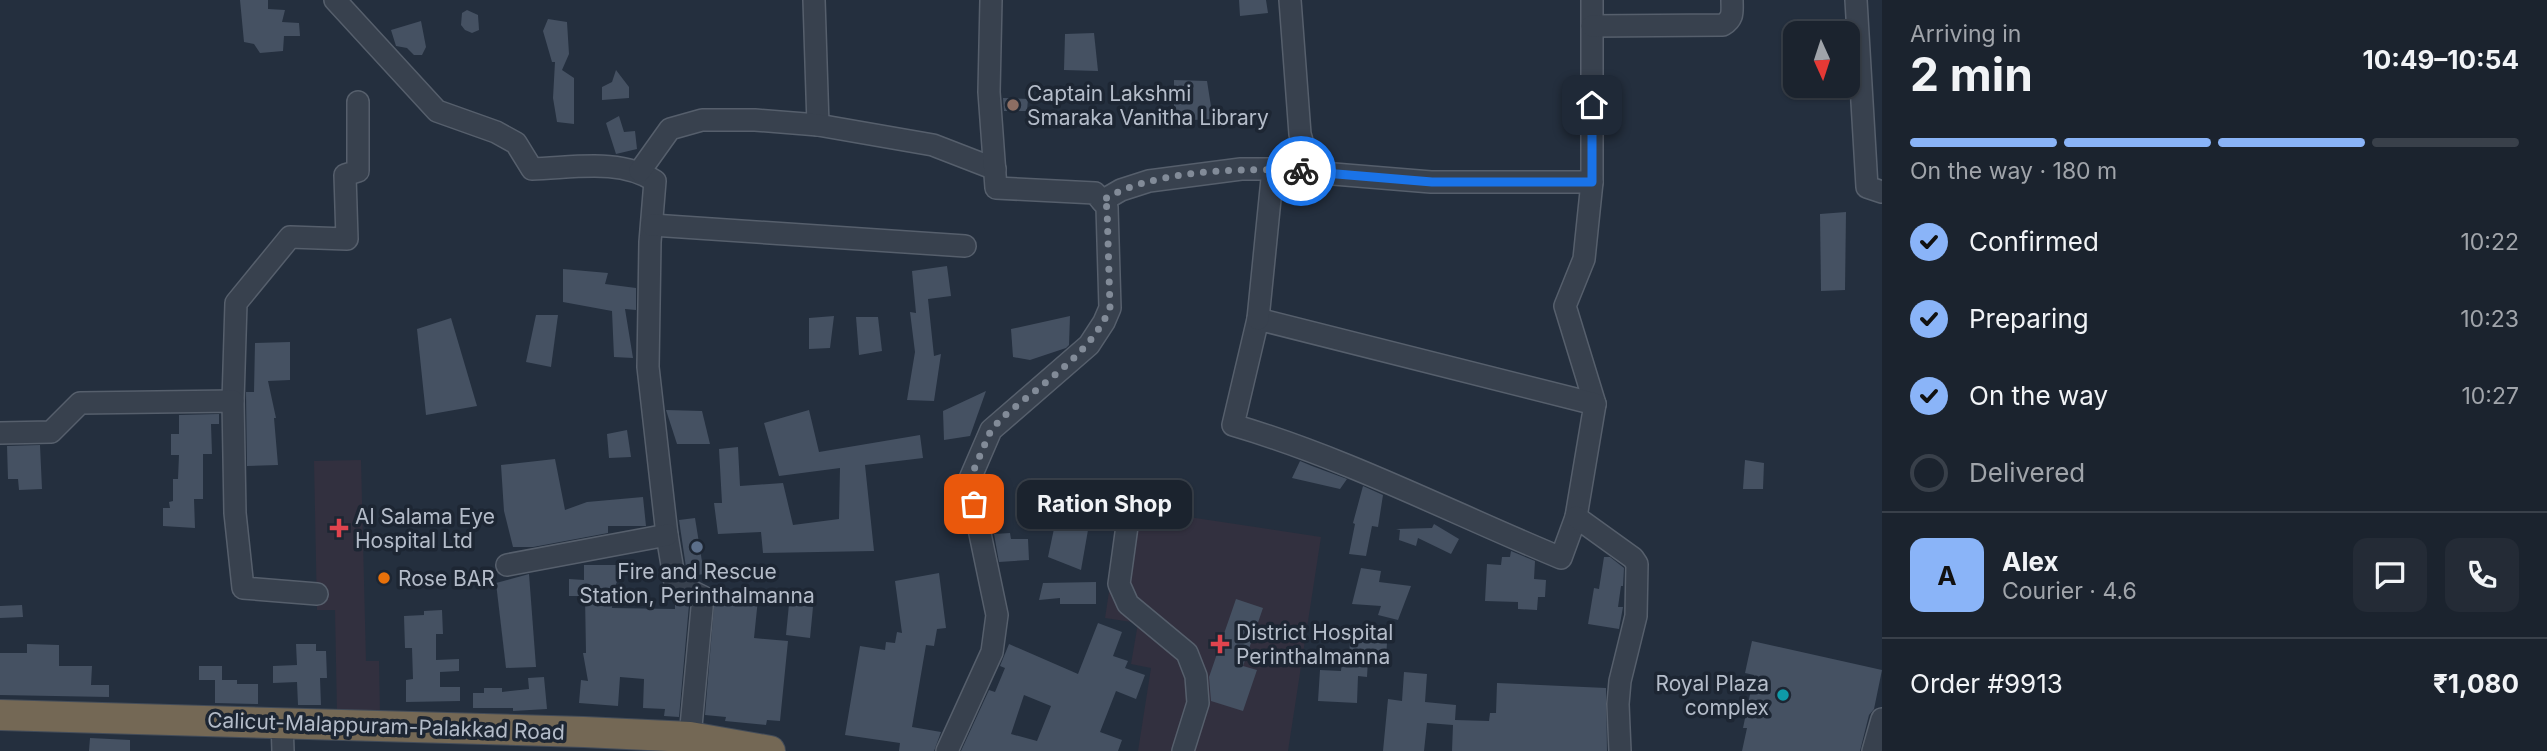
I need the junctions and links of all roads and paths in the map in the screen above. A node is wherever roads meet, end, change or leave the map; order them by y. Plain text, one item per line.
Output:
1 (335, 0) edge
2 (814, 0) edge
3 (991, 0) edge
4 (1290, 0) edge
5 (1592, 0) edge
6 (1732, 0) edge
7 (1856, 0) edge
8 (1592, 26) junction
9 (358, 102) dead end
10 (818, 125) junction
11 (995, 169) junction
12 (1273, 169) junction
13 (640, 171) junction
14 (1311, 172) junction
15 (1592, 182) junction
16 (1882, 191) edge
17 (1102, 201) junction
18 (652, 225) junction
19 (965, 246) dead end
20 (1258, 319) junction
21 (233, 401) junction
22 (1595, 404) junction
23 (0, 433) edge
24 (1576, 517) junction
25 (1127, 526) dead end
26 (667, 535) junction
27 (508, 565) dead end
28 (317, 594) dead end
29 (0, 715) edge
30 (1882, 719) edge
31 (282, 737) edge
32 (690, 737) junction
33 (739, 748) edge
34 (770, 751) edge
35 (947, 751) edge
36 (1183, 751) edge
37 (1620, 751) edge
38 (1873, 751) edge

1 - 13 street
2 - 10 street
3 - 11 street
4 - 14 street
5 - 8 street
6 - 8 street
7 - 16 street
8 - 15 street
9 - 21 street
10 - 11 street
10 - 13 street
11 - 17 street
12 - 14 street
12 - 17 street
12 - 20 street
13 - 18 street
14 - 15 street
15 - 22 street
17 - 35 street
18 - 19 street
18 - 26 street
20 - 22 street
20 - 24 street
21 - 23 street
21 - 28 street
22 - 24 street
24 - 37 street
25 - 36 street
26 - 27 street
26 - 32 street
29 - 31 highway, Calicut-Malappuram-Palakkad Road
30 - 38 street
31 - 32 highway, Calicut-Malappuram-Palakkad Road
32 - 33 highway, Calicut-Malappuram-Palakkad Road
33 - 34 highway, Calicut-Malappuram-Palakkad Road

